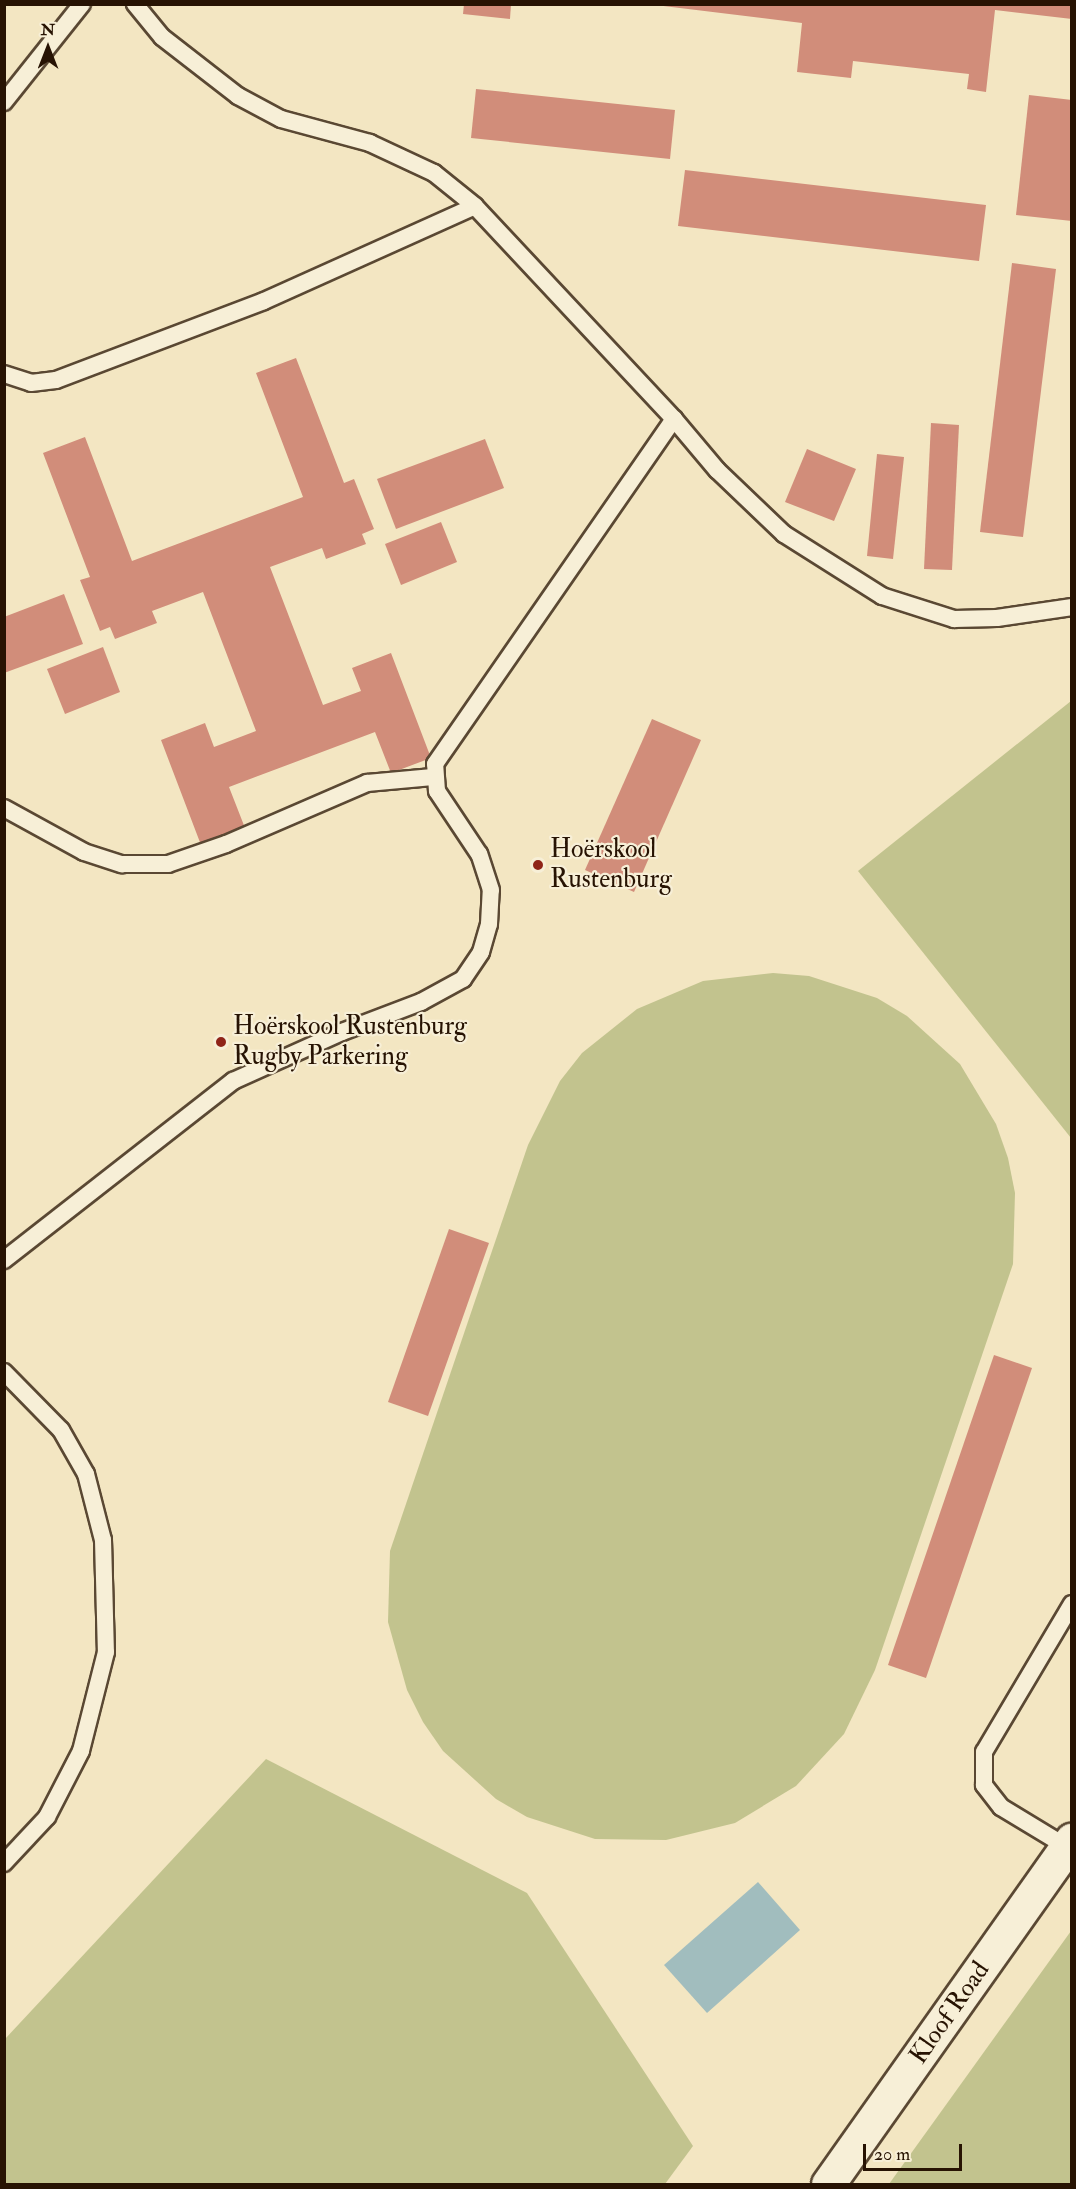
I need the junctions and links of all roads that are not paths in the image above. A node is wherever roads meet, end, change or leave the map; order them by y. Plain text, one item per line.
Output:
1 (82, 4) edge
2 (135, 4) edge
3 (4, 102) edge
4 (475, 206) junction
5 (4, 374) edge
6 (674, 419) junction
7 (1071, 607) edge
8 (433, 777) junction
9 (4, 808) edge
10 (4, 1260) edge
11 (4, 1372) edge
12 (1071, 1604) edge
13 (1069, 1844) edge
14 (4, 1863) edge
15 (828, 2184) edge

1 - 3 lane
2 - 4 lane
4 - 5 lane
4 - 6 lane
6 - 7 lane
6 - 8 lane
8 - 9 lane
8 - 10 lane
11 - 14 lane
12 - 13 lane
13 - 15 street, Kloof Road

